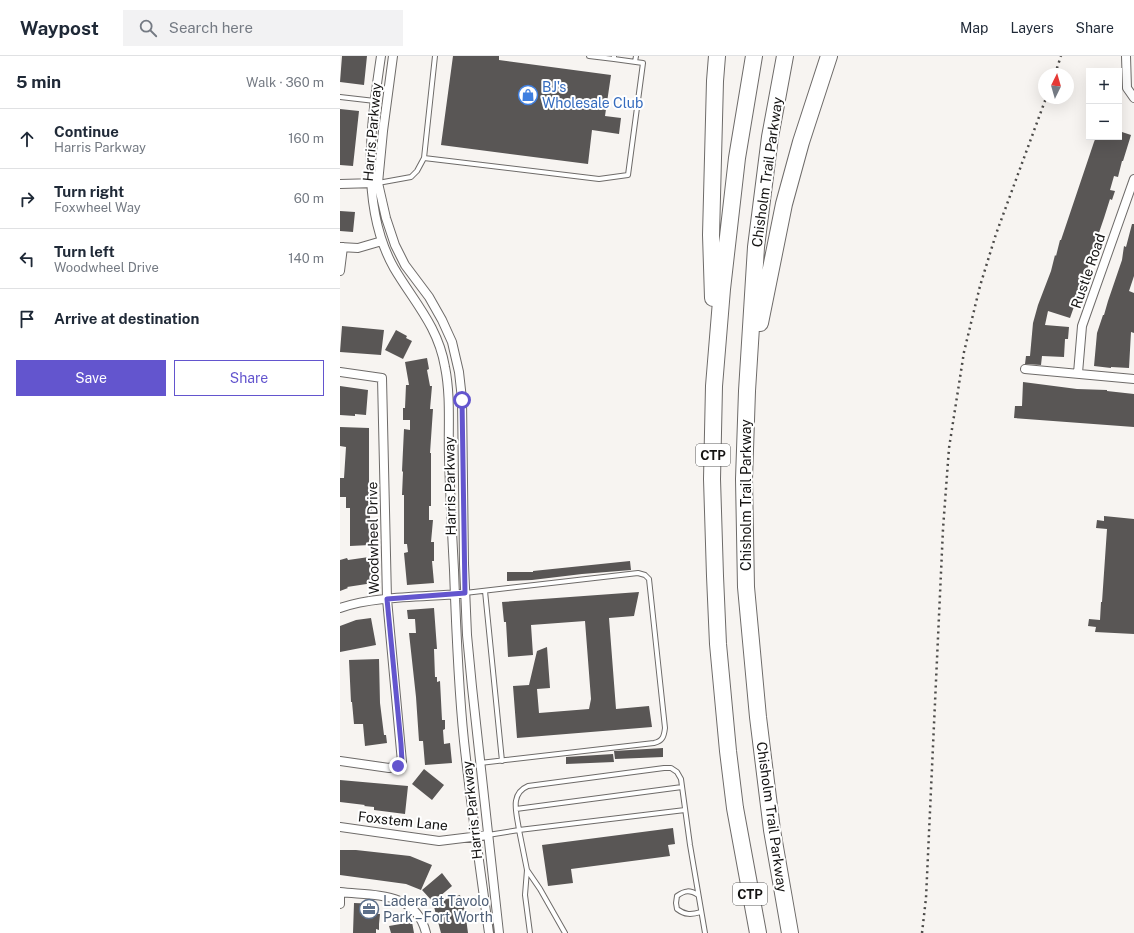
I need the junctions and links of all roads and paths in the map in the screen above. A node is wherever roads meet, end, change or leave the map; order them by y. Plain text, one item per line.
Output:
1 (381, 56) edge
2 (393, 56) edge
3 (435, 56) edge
4 (590, 56) edge
5 (636, 56) edge
6 (717, 56) edge
7 (754, 56) edge
8 (785, 56) edge
9 (829, 56) edge
10 (1126, 56) edge
11 (614, 58) edge
12 (635, 62) junction
13 (340, 97) edge
14 (1134, 98) edge
15 (376, 101) junction
16 (424, 158) junction
17 (1134, 179) edge
18 (375, 183) junction
19 (340, 184) edge
20 (382, 241) junction
21 (342, 247) edge
22 (340, 271) edge
23 (1025, 369) dead end
24 (340, 372) edge
25 (1078, 373) junction
26 (1134, 379) edge
27 (714, 386) junction
28 (747, 391) junction
29 (485, 591) junction
30 (465, 593) junction
31 (455, 594) junction
32 (387, 599) junction
33 (340, 608) edge
34 (340, 761) edge
35 (502, 761) junction
36 (480, 763) junction
37 (682, 787) junction
38 (516, 809) junction
39 (686, 810) junction
40 (340, 827) edge
41 (519, 830) junction
42 (488, 835) junction
43 (475, 837) junction
44 (527, 870) junction
45 (340, 892) edge
46 (698, 895) junction
47 (340, 904) edge
48 (701, 912) junction
49 (426, 933) edge
50 (489, 933) edge
51 (499, 933) edge
52 (530, 933) edge
53 (565, 933) edge
54 (705, 933) edge
55 (758, 933) edge
56 (790, 933) edge

1 - 15 street, Harris Parkway
2 - 18 street, Harris Parkway
3 - 16 lane
4 - 11 lane
5 - 12 lane
6 - 27 highway
7 - 27 highway, CTP
8 - 28 highway, Chisholm Trail Parkway / CTP
9 - 28 highway
10 - 14 street
11 - 12 lane
12 - 16 lane
13 - 15 lane
15 - 18 street, Harris Parkway
16 - 18 lane
17 - 25 street, Rustle Road
18 - 19 street
18 - 20 street, Harris Parkway
18 - 30 street, Harris Parkway
20 - 21 street
20 - 31 street, Harris Parkway
21 - 22 street
23 - 25 street
24 - 32 street, Woodwheel Drive
25 - 26 street
27 - 55 highway, CTP
28 - 56 highway, Chisholm Trail Parkway / CTP
29 - 30 lane
29 - 35 lane
29 - 35 lane
30 - 31 street
30 - 36 street, Harris Parkway
31 - 32 street
31 - 43 street, Harris Parkway
32 - 33 street
32 - 34 street, Woodwheel Drive
35 - 36 lane
36 - 42 street, Harris Parkway
37 - 38 lane
37 - 38 lane
37 - 39 lane
38 - 41 lane
39 - 41 lane
39 - 46 lane
40 - 43 street, Foxstem Lane
41 - 42 lane
41 - 44 lane
42 - 43 street, Foxstem Lane
42 - 51 street, Harris Parkway
43 - 50 street, Harris Parkway
44 - 52 lane
44 - 53 lane
45 - 47 street
45 - 49 street
46 - 48 lane
46 - 48 lane
48 - 54 lane

